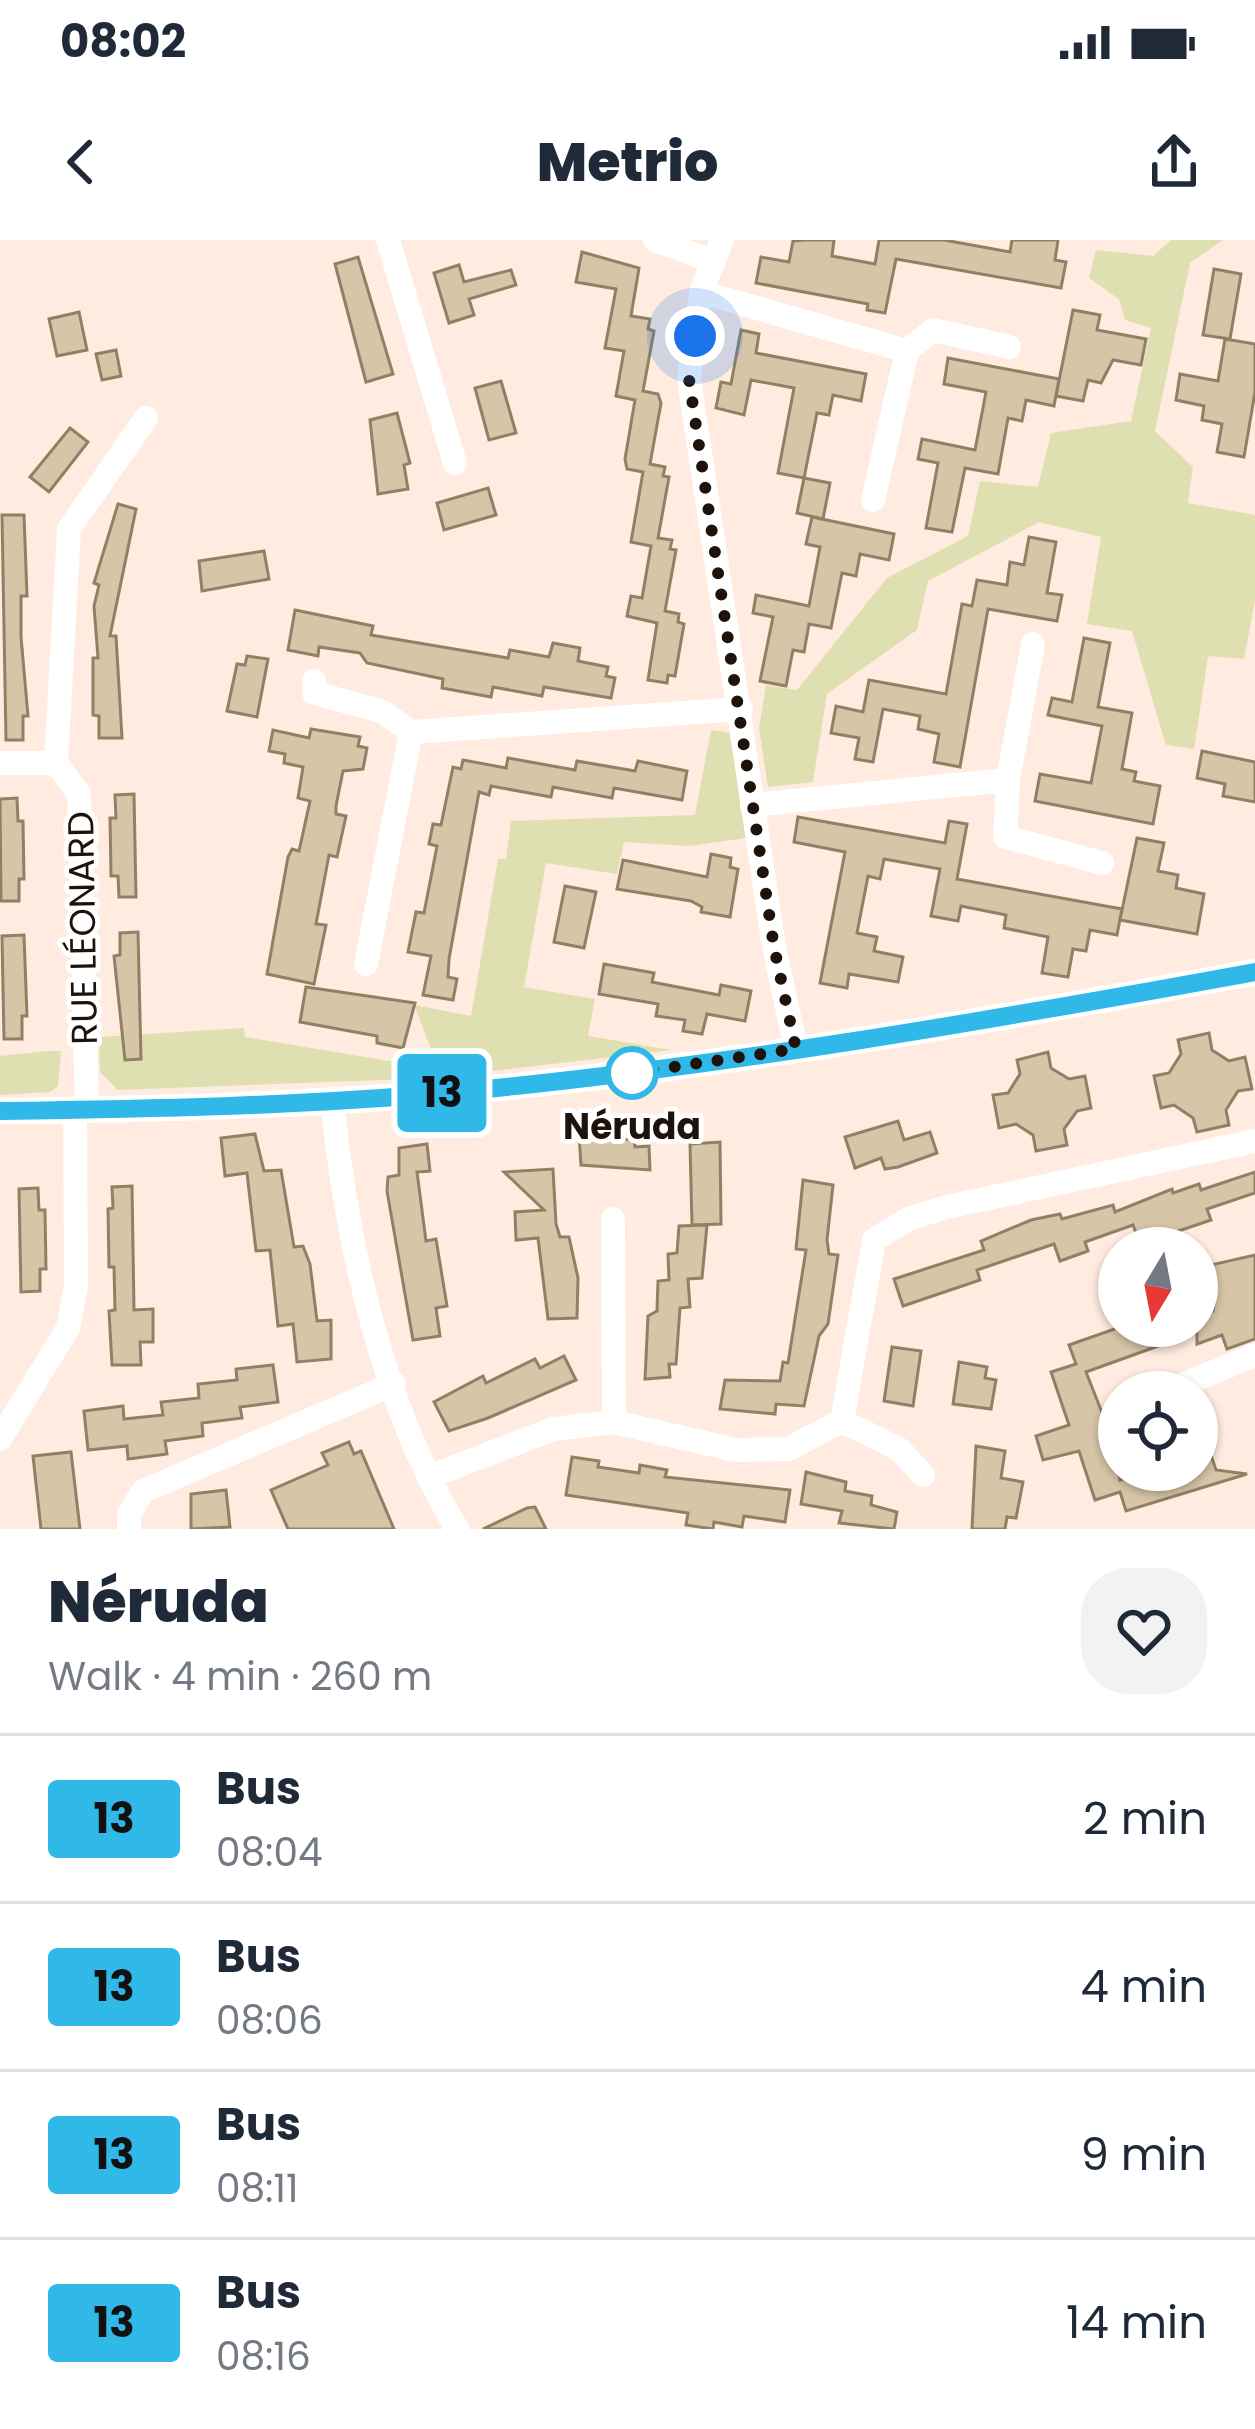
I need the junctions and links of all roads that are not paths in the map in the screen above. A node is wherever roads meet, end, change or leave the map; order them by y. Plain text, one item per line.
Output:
1 (388, 240) edge
2 (655, 240) edge
3 (717, 251) edge
4 (701, 292) junction
5 (1009, 346) dead end
6 (907, 351) junction
7 (146, 418) dead end
8 (455, 463) dead end
9 (873, 500) dead end
10 (1033, 644) dead end
11 (314, 682) dead end
12 (741, 710) junction
13 (411, 732) junction
14 (0, 763) edge
15 (56, 763) junction
16 (1008, 780) junction
17 (752, 805) junction
18 (1102, 863) dead end
19 (366, 964) dead end
20 (1255, 972) edge
21 (796, 1049) junction
22 (332, 1100) junction
23 (81, 1110) junction
24 (0, 1112) edge
25 (1255, 1141) edge
26 (613, 1219) dead end
27 (1255, 1355) edge
28 (1217, 1371) edge
29 (394, 1384) junction
30 (842, 1421) junction
31 (614, 1423) junction
32 (0, 1439) edge
33 (923, 1475) dead end
34 (429, 1478) junction
35 (129, 1529) edge
36 (457, 1529) edge

1 - 8 street
2 - 3 street
3 - 4 street
4 - 6 street
4 - 12 street
5 - 6 street
6 - 9 street
7 - 15 street, RUE LÉONARD
10 - 16 street
11 - 13 street
12 - 13 street
12 - 17 street
13 - 19 street
14 - 15 street
15 - 23 street, RUE LÉONARD
16 - 17 street
16 - 18 street
17 - 21 street
20 - 21 street
21 - 22 street
22 - 23 street
22 - 29 street
23 - 24 street
23 - 32 street, RUE LÉONARD
25 - 30 street
26 - 31 street
27 - 28 street
29 - 34 street
29 - 35 street
30 - 31 street
30 - 33 street
31 - 34 street
34 - 36 street

